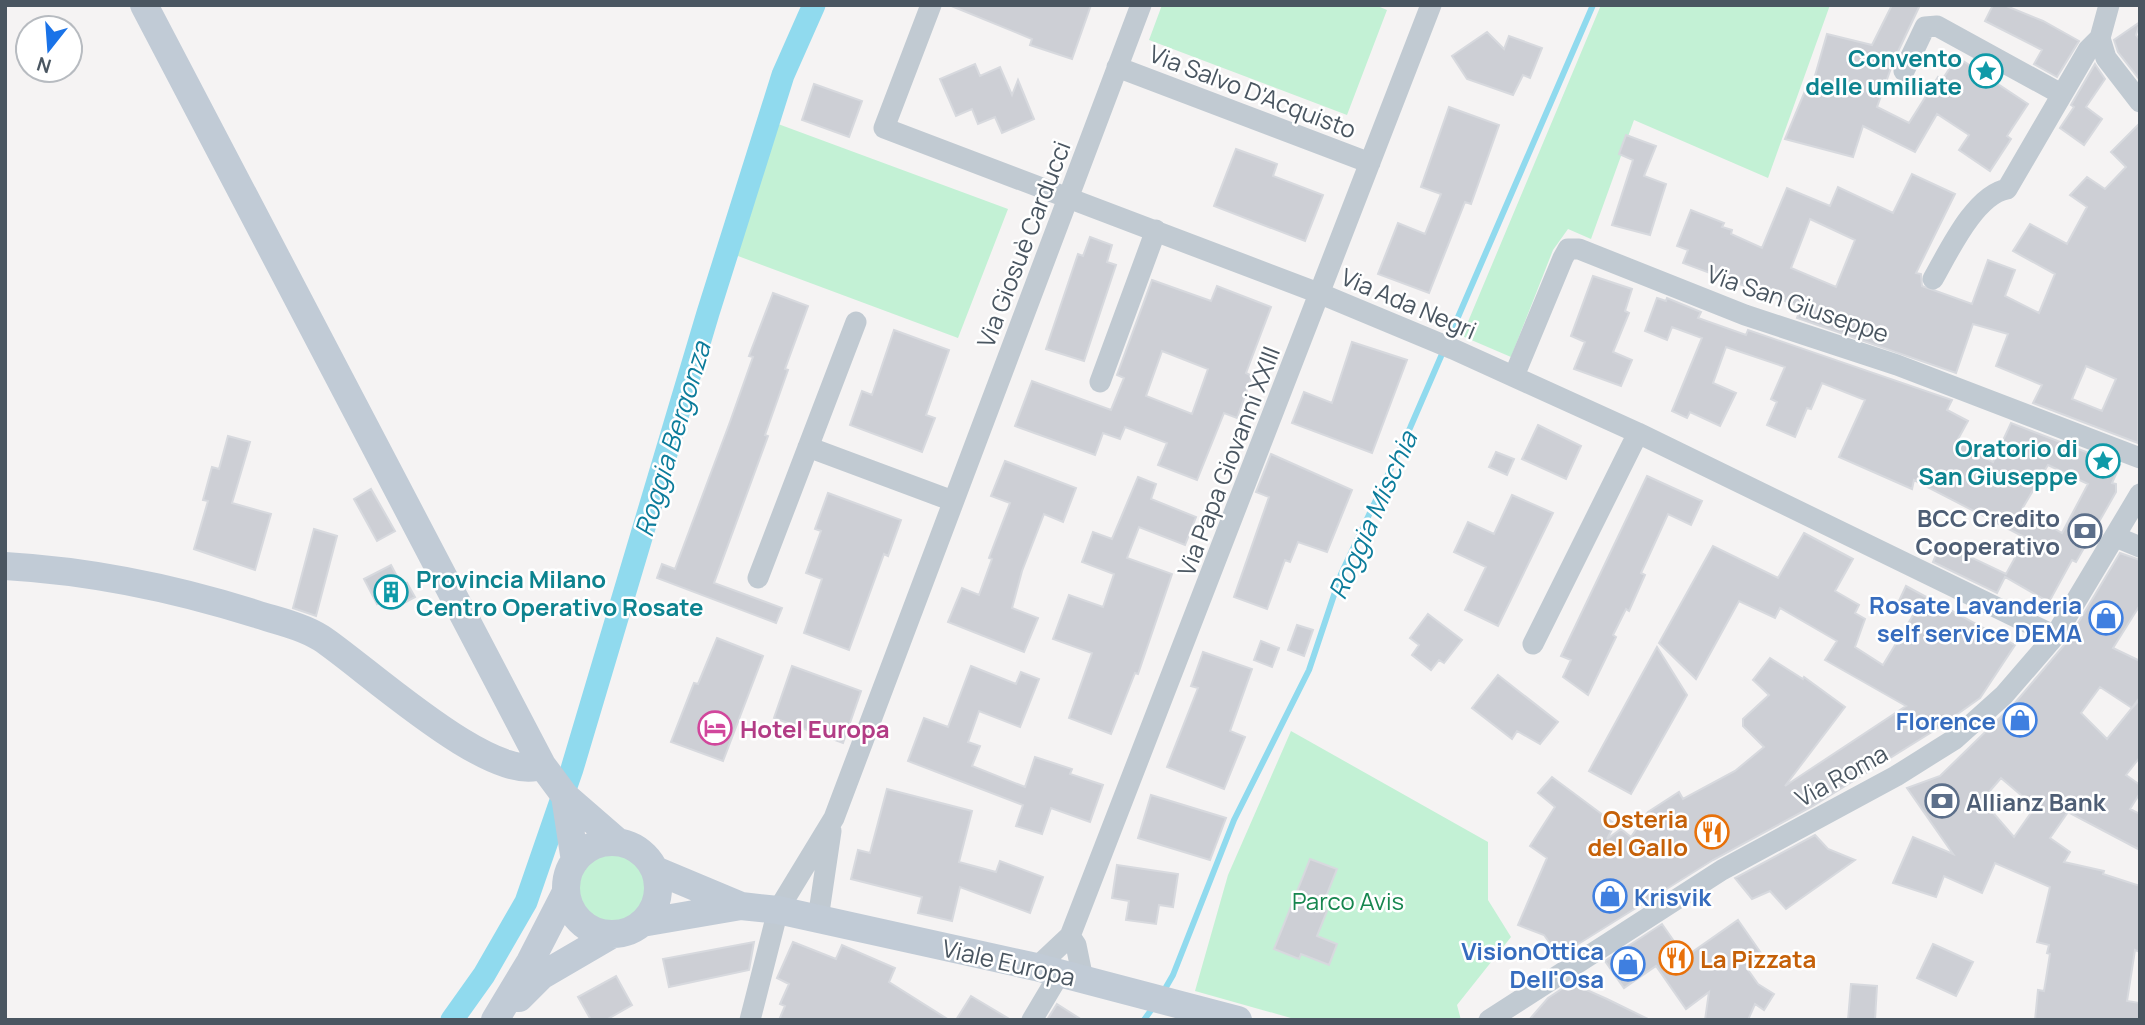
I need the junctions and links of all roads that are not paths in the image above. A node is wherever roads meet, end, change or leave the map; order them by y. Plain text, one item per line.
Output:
1 (144, 5) edge
2 (931, 5) edge
3 (1141, 5) edge
4 (1431, 5) edge
5 (2109, 5) edge
6 (2100, 38) junction
7 (1117, 67) junction
8 (1904, 71) dead end
9 (2061, 94) junction
10 (2140, 102) edge
11 (1370, 163) junction
12 (1069, 197) junction
13 (1156, 230) junction
14 (1933, 279) dead end
15 (1321, 294) junction
16 (856, 322) dead end
17 (1514, 376) junction
18 (1100, 382) dead end
19 (1638, 433) junction
20 (808, 447) junction
21 (2140, 458) edge
22 (2140, 494) edge
23 (953, 501) junction
24 (2116, 537) junction
25 (2140, 547) edge
26 (5, 566) edge
27 (758, 578) dead end
28 (2055, 636) junction
29 (1533, 644) dead end
30 (542, 765) junction
31 (565, 796) junction
32 (834, 818) junction
33 (618, 842) junction
34 (575, 861) junction
35 (655, 870) junction
36 (566, 892) junction
37 (741, 906) junction
38 (778, 911) junction
39 (818, 919) junction
40 (642, 923) junction
41 (613, 934) junction
42 (1070, 936) junction
43 (1060, 973) junction
44 (496, 1020) edge
45 (750, 1020) edge
46 (1032, 1020) edge
47 (1238, 1020) edge
48 (1489, 1020) edge

1 - 30 street
2 - 12 street, Via Ada Negri
3 - 7 street, Via Giosuè Carducci
4 - 11 street, Via Papa Giovanni XXIII
5 - 6 street
6 - 9 street
6 - 10 street
7 - 11 street, Via Salvo D'Acquisto
7 - 12 street, Via Giosuè Carducci
8 - 9 street
9 - 14 street
11 - 15 street, Via Papa Giovanni XXIII
12 - 13 street, Via Ada Negri
12 - 23 street, Via Giosuè Carducci
13 - 15 street, Via Ada Negri
13 - 18 street
15 - 17 street, Via Ada Negri
15 - 42 street, Via Papa Giovanni XXIII
16 - 20 street
17 - 19 street, Via Ada Negri
17 - 21 street, Via San Giuseppe
19 - 28 street, Via Ada Negri
19 - 29 street
20 - 23 street
20 - 27 street
22 - 24 street, Via Roma
23 - 32 street, Via Giosuè Carducci
24 - 25 street
24 - 28 street, Via Roma
26 - 30 street
28 - 48 street, Via Roma
30 - 31 street
31 - 33 street
31 - 34 street
32 - 38 street, Via Giosuè Carducci
32 - 39 street, Via Giosuè Carducci
33 - 34 street
33 - 35 street
34 - 36 street
35 - 37 street, Viale Europa
35 - 40 street
36 - 41 street
36 - 44 street
37 - 38 street, Viale Europa
37 - 40 street, Viale Europa
38 - 39 street, Viale Europa
38 - 45 street
39 - 43 street, Viale Europa
40 - 41 street
41 - 44 street
42 - 43 street
42 - 43 street
43 - 46 street
43 - 47 street, Viale Europa

